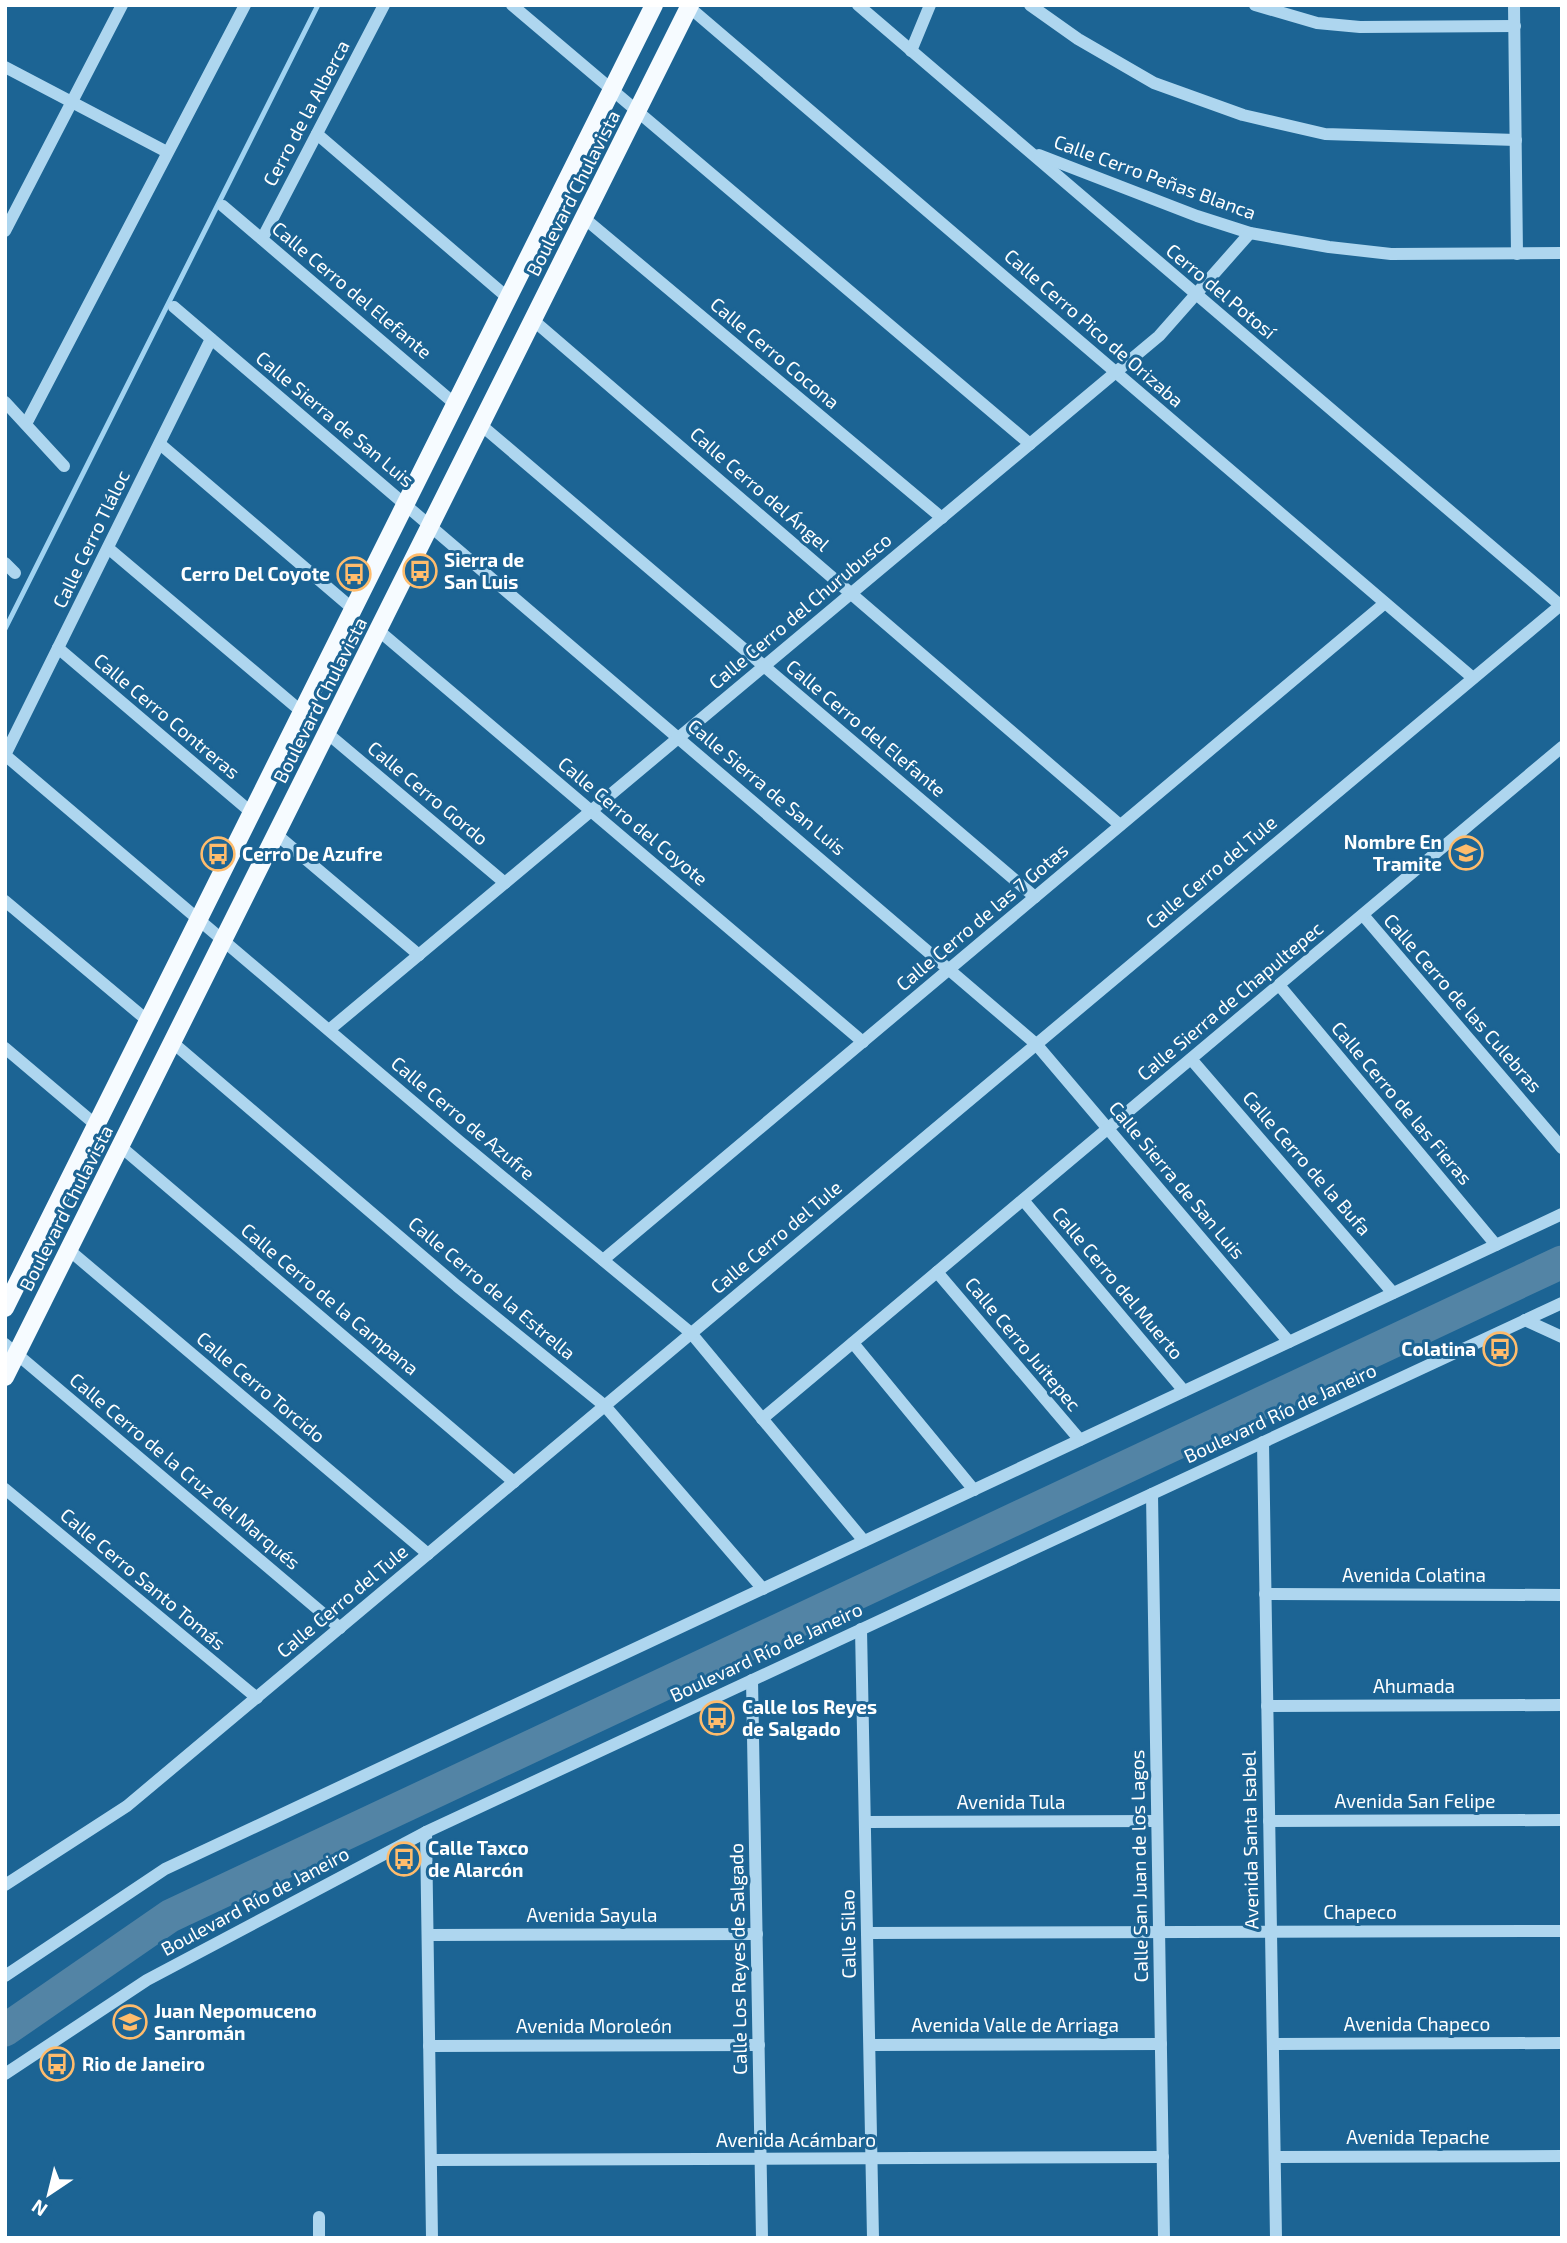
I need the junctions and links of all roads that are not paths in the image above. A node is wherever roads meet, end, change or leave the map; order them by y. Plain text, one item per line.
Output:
1 (122, 5) edge
2 (246, 5) edge
3 (384, 5) edge
4 (512, 5) edge
5 (654, 5) edge
6 (858, 5) edge
7 (930, 5) edge
8 (1030, 5) edge
9 (1255, 5) edge
10 (1514, 5) edge
11 (690, 6) edge
12 (1515, 26) junction
13 (911, 51) junction
14 (5, 67) edge
15 (612, 90) junction
16 (71, 102) junction
17 (637, 112) junction
18 (317, 134) junction
19 (1516, 140) junction
20 (1027, 151) junction
21 (167, 152) junction
22 (223, 205) dead end
23 (584, 218) junction
24 (5, 231) edge
25 (1250, 233) junction
26 (262, 239) junction
27 (1562, 253) edge
28 (1517, 254) junction
29 (1196, 294) junction
30 (508, 298) junction
31 (174, 307) dead end
32 (533, 320) junction
33 (211, 339) junction
34 (1116, 372) junction
35 (5, 402) edge
36 (456, 404) junction
37 (26, 424) junction
38 (481, 425) junction
39 (160, 444) junction
40 (1030, 444) junction
41 (64, 467) dead end
42 (405, 504) junction
43 (942, 518) junction
44 (430, 526) junction
45 (108, 548) junction
46 (5, 563) edge
47 (15, 573) dead end
48 (851, 593) junction
49 (1385, 603) junction
50 (1561, 604) edge
51 (353, 609) junction
52 (378, 630) junction
53 (58, 648) junction
54 (764, 666) junction
55 (1473, 678) junction
56 (302, 712) junction
57 (327, 733) junction
58 (679, 738) junction
59 (1562, 747) edge
60 (5, 755) edge
61 (591, 811) junction
62 (252, 813) junction
63 (1120, 825) junction
64 (276, 834) junction
65 (505, 883) junction
66 (1035, 897) junction
67 (5, 901) edge
68 (1363, 915) junction
69 (199, 920) junction
70 (223, 940) junction
71 (419, 955) junction
72 (950, 968) junction
73 (1279, 985) junction
74 (148, 1021) junction
75 (329, 1030) junction
76 (172, 1042) junction
77 (863, 1042) junction
78 (1036, 1044) junction
79 (5, 1048) edge
80 (1191, 1059) junction
81 (96, 1125) junction
82 (1108, 1129) junction
83 (120, 1146) junction
84 (1562, 1148) edge
85 (1023, 1200) junction
86 (1562, 1214) edge
87 (1496, 1245) junction
88 (69, 1250) junction
89 (603, 1260) junction
90 (937, 1272) junction
91 (1393, 1293) junction
92 (1562, 1303) edge
93 (5, 1308) edge
94 (1525, 1320) junction
95 (691, 1333) junction
96 (1562, 1337) edge
97 (1289, 1342) junction
98 (853, 1343) junction
99 (11, 1349) edge
100 (5, 1377) edge
101 (1184, 1391) junction
102 (605, 1406) junction
103 (762, 1419) junction
104 (1080, 1440) junction
105 (1263, 1442) junction
106 (514, 1482) junction
107 (5, 1489) edge
108 (974, 1490) junction
109 (1152, 1493) junction
110 (864, 1541) junction
111 (428, 1554) junction
112 (763, 1589) junction
113 (1265, 1594) junction
114 (1562, 1595) edge
115 (340, 1628) junction
116 (861, 1629) junction
117 (752, 1680) junction
118 (257, 1698) junction
119 (1562, 1705) edge
120 (1267, 1706) junction
121 (1562, 1820) edge
122 (1157, 1821) junction
123 (1269, 1821) junction
124 (865, 1822) junction
125 (426, 1832) junction
126 (5, 1885) edge
127 (1562, 1931) edge
128 (1271, 1932) junction
129 (867, 1933) junction
130 (1159, 1933) junction
131 (757, 1934) junction
132 (428, 1935) junction
133 (5, 1976) edge
134 (1562, 2043) edge
135 (1161, 2044) junction
136 (1273, 2044) junction
137 (759, 2045) junction
138 (870, 2045) junction
139 (429, 2046) junction
140 (5, 2074) edge
141 (1562, 2156) edge
142 (1163, 2157) junction
143 (1275, 2157) junction
144 (761, 2159) junction
145 (872, 2159) junction
146 (430, 2160) junction
147 (319, 2217) dead end
148 (319, 2238) edge
149 (432, 2238) edge
150 (762, 2238) edge
151 (873, 2238) edge
152 (1164, 2238) edge
153 (1276, 2238) edge

1 - 16 street
2 - 21 street
3 - 18 street, Cerro de la Alberca
4 - 15 street
5 - 15 main road, Boulevard Chulavista
6 - 13 street, Cerro del Potosí
7 - 13 street
8 - 19 street
9 - 12 street
10 - 12 street
11 - 17 main road, Boulevard Chulavista
11 - 34 street, Calle Cerro Pico de Orizaba
12 - 19 street
13 - 20 street, Cerro del Potosí
14 - 16 street
15 - 17 street
15 - 30 main road, Boulevard Chulavista
16 - 21 street
16 - 24 street
17 - 23 main road, Boulevard Chulavista
17 - 40 street
18 - 26 street, Cerro de la Alberca
18 - 30 street
19 - 28 street
20 - 25 street, Calle Cerro Peñas Blanca
20 - 29 street, Cerro del Potosí
21 - 37 street
22 - 26 street, Calle Cerro del Elefante
23 - 32 main road, Boulevard Chulavista
23 - 43 street, Calle Cerro Cocona
25 - 28 street, Calle Cerro Peñas Blanca
25 - 29 street, Calle Cerro del Churubusco
26 - 36 street, Calle Cerro del Elefante
27 - 28 street, Calle Cerro Peñas Blanca
29 - 34 street, Calle Cerro del Churubusco
29 - 50 street, Cerro del Potosí
30 - 36 main road, Boulevard Chulavista
31 - 33 street, Calle Sierra de San Luis
32 - 38 main road, Boulevard Chulavista
32 - 48 street, Calle Cerro del Ángel
33 - 39 street, Calle Cerro Tláloc
33 - 42 street, Calle Sierra de San Luis
34 - 40 street, Calle Cerro del Churubusco
34 - 49 street, Calle Cerro Pico de Orizaba
35 - 37 street
36 - 42 main road, Boulevard Chulavista
37 - 41 street
38 - 44 main road, Boulevard Chulavista
38 - 54 street, Calle Cerro del Elefante
39 - 45 street, Calle Cerro Tláloc
39 - 51 street
40 - 43 street, Calle Cerro del Churubusco
42 - 44 street, Calle Sierra de San Luis
42 - 51 main road, Boulevard Chulavista
43 - 48 street, Calle Cerro del Churubusco
44 - 52 main road, Boulevard Chulavista
44 - 58 street, Calle Sierra de San Luis
45 - 53 street, Calle Cerro Tláloc
45 - 56 street
46 - 47 street
48 - 54 street, Calle Cerro del Churubusco
48 - 63 street, Calle Cerro del Ángel
49 - 55 street, Calle Cerro Pico de Orizaba
49 - 63 street, Calle Cerro de las 7 Gotas
50 - 55 street, Calle Cerro del Tule
51 - 56 main road, Boulevard Chulavista
52 - 57 main road, Boulevard Chulavista
52 - 61 street, Calle Cerro del Coyote
53 - 60 street, Calle Cerro Tláloc
53 - 62 street, Calle Cerro Contreras
54 - 58 street, Calle Cerro del Churubusco
54 - 66 street, Calle Cerro del Elefante
55 - 78 street, Calle Cerro del Tule
56 - 62 main road, Boulevard Chulavista
57 - 64 main road, Boulevard Chulavista
57 - 65 street, Calle Cerro Gordo
58 - 61 street, Calle Cerro del Churubusco
58 - 72 street, Calle Sierra de San Luis
59 - 68 street, Calle Sierra de Chapultepec
60 - 69 street, Calle Cerro de Azufre
61 - 65 street, Calle Cerro del Churubusco
61 - 77 street, Calle Cerro del Coyote
62 - 69 main road, Boulevard Chulavista
63 - 66 street, Calle Cerro de las 7 Gotas
64 - 70 main road, Boulevard Chulavista
64 - 71 street
65 - 71 street, Calle Cerro del Churubusco
66 - 72 street, Calle Cerro de las 7 Gotas
67 - 74 street
68 - 73 street, Calle Sierra de Chapultepec
68 - 84 street, Calle Cerro de las Culebras
69 - 70 street, Calle Cerro de Azufre
69 - 74 main road, Boulevard Chulavista
70 - 75 street, Calle Cerro de Azufre
70 - 76 main road, Boulevard Chulavista
71 - 75 street, Calle Cerro del Churubusco
72 - 77 street, Calle Cerro de las 7 Gotas
72 - 78 street, Calle Sierra de San Luis
73 - 80 street, Calle Sierra de Chapultepec
73 - 87 street, Calle Cerro de las Fieras
74 - 81 main road, Boulevard Chulavista
75 - 89 street, Calle Cerro de Azufre
76 - 83 main road, Boulevard Chulavista
76 - 102 street, Calle Cerro de la Estrella
77 - 89 street, Calle Cerro de las 7 Gotas
78 - 82 street, Calle Sierra de San Luis
78 - 95 street, Calle Cerro del Tule
79 - 81 street
80 - 82 street, Calle Sierra de Chapultepec
80 - 91 street, Calle Cerro de la Bufa
81 - 93 main road, Boulevard Chulavista
82 - 85 street, Calle Sierra de Chapultepec
82 - 97 street, Calle Sierra de San Luis
83 - 88 main road, Boulevard Chulavista
83 - 106 street, Calle Cerro de la Campana
85 - 90 street, Calle Sierra de Chapultepec
85 - 101 street, Calle Cerro del Muerto
86 - 87 street
87 - 91 street
88 - 99 main road, Boulevard Chulavista
88 - 111 street, Calle Cerro Torcido
89 - 95 street, Calle Cerro de Azufre
90 - 98 street, Calle Sierra de Chapultepec
90 - 104 street, Calle Cerro Juitepec
91 - 97 street
92 - 94 street, Boulevard Río de Janeiro
94 - 96 street
94 - 105 street, Boulevard Río de Janeiro
95 - 102 street, Calle Cerro del Tule
95 - 103 street, Calle Cerro de Azufre
97 - 101 street
98 - 103 street, Calle Sierra de Chapultepec
98 - 108 street
99 - 100 main road, Boulevard Chulavista
99 - 115 street, Calle Cerro de la Cruz del Marqués
101 - 104 street
102 - 106 street, Calle Cerro del Tule
102 - 112 street, Calle Cerro de la Estrella
103 - 110 street, Calle Cerro de Azufre
104 - 108 street
105 - 109 street, Boulevard Río de Janeiro
105 - 113 street, Avenida Santa Isabel
106 - 111 street, Calle Cerro del Tule
107 - 118 street, Calle Cerro Santo Tomás
108 - 110 street
109 - 116 street, Boulevard Río de Janeiro
109 - 122 street, Calle San Juan de los Lagos
110 - 112 street
111 - 115 street, Calle Cerro del Tule
112 - 133 street
113 - 114 street, Avenida Colatina
113 - 120 street, Avenida Santa Isabel
115 - 118 street, Calle Cerro del Tule
116 - 117 street, Boulevard Río de Janeiro
116 - 124 street, Calle Silao
117 - 125 street, Boulevard Río de Janeiro
117 - 131 street, Calle Los Reyes de Salgado
118 - 126 street, Calle Cerro del Tule
119 - 120 street, Ahumada
120 - 123 street, Avenida Santa Isabel
121 - 123 street, Avenida San Felipe
122 - 124 street, Avenida Tula
122 - 130 street, Calle San Juan de los Lagos
123 - 128 street, Avenida Santa Isabel
124 - 129 street, Calle Silao
125 - 132 street
125 - 140 street, Boulevard Río de Janeiro
127 - 128 street, Chapeco
128 - 130 street, Chapeco
128 - 136 street, Avenida Santa Isabel
129 - 130 street
129 - 138 street, Calle Silao
130 - 135 street, Calle San Juan de los Lagos
131 - 132 street, Avenida Sayula
131 - 137 street, Calle Los Reyes de Salgado
132 - 139 street
134 - 136 street, Avenida Chapeco
135 - 138 street, Avenida Valle de Arriaga
135 - 142 street, Calle San Juan de los Lagos
136 - 143 street, Avenida Santa Isabel
137 - 139 street, Avenida Moroleón
137 - 144 street, Calle Los Reyes de Salgado
138 - 145 street, Calle Silao
139 - 146 street
141 - 143 street, Avenida Tepache
142 - 145 street, Avenida Acámbaro
142 - 152 street, Calle San Juan de los Lagos
143 - 153 street, Avenida Santa Isabel
144 - 145 street, Avenida Acámbaro
144 - 146 street, Avenida Acámbaro
144 - 150 street, Calle Los Reyes de Salgado
145 - 151 street, Calle Silao
146 - 149 street
147 - 148 street

